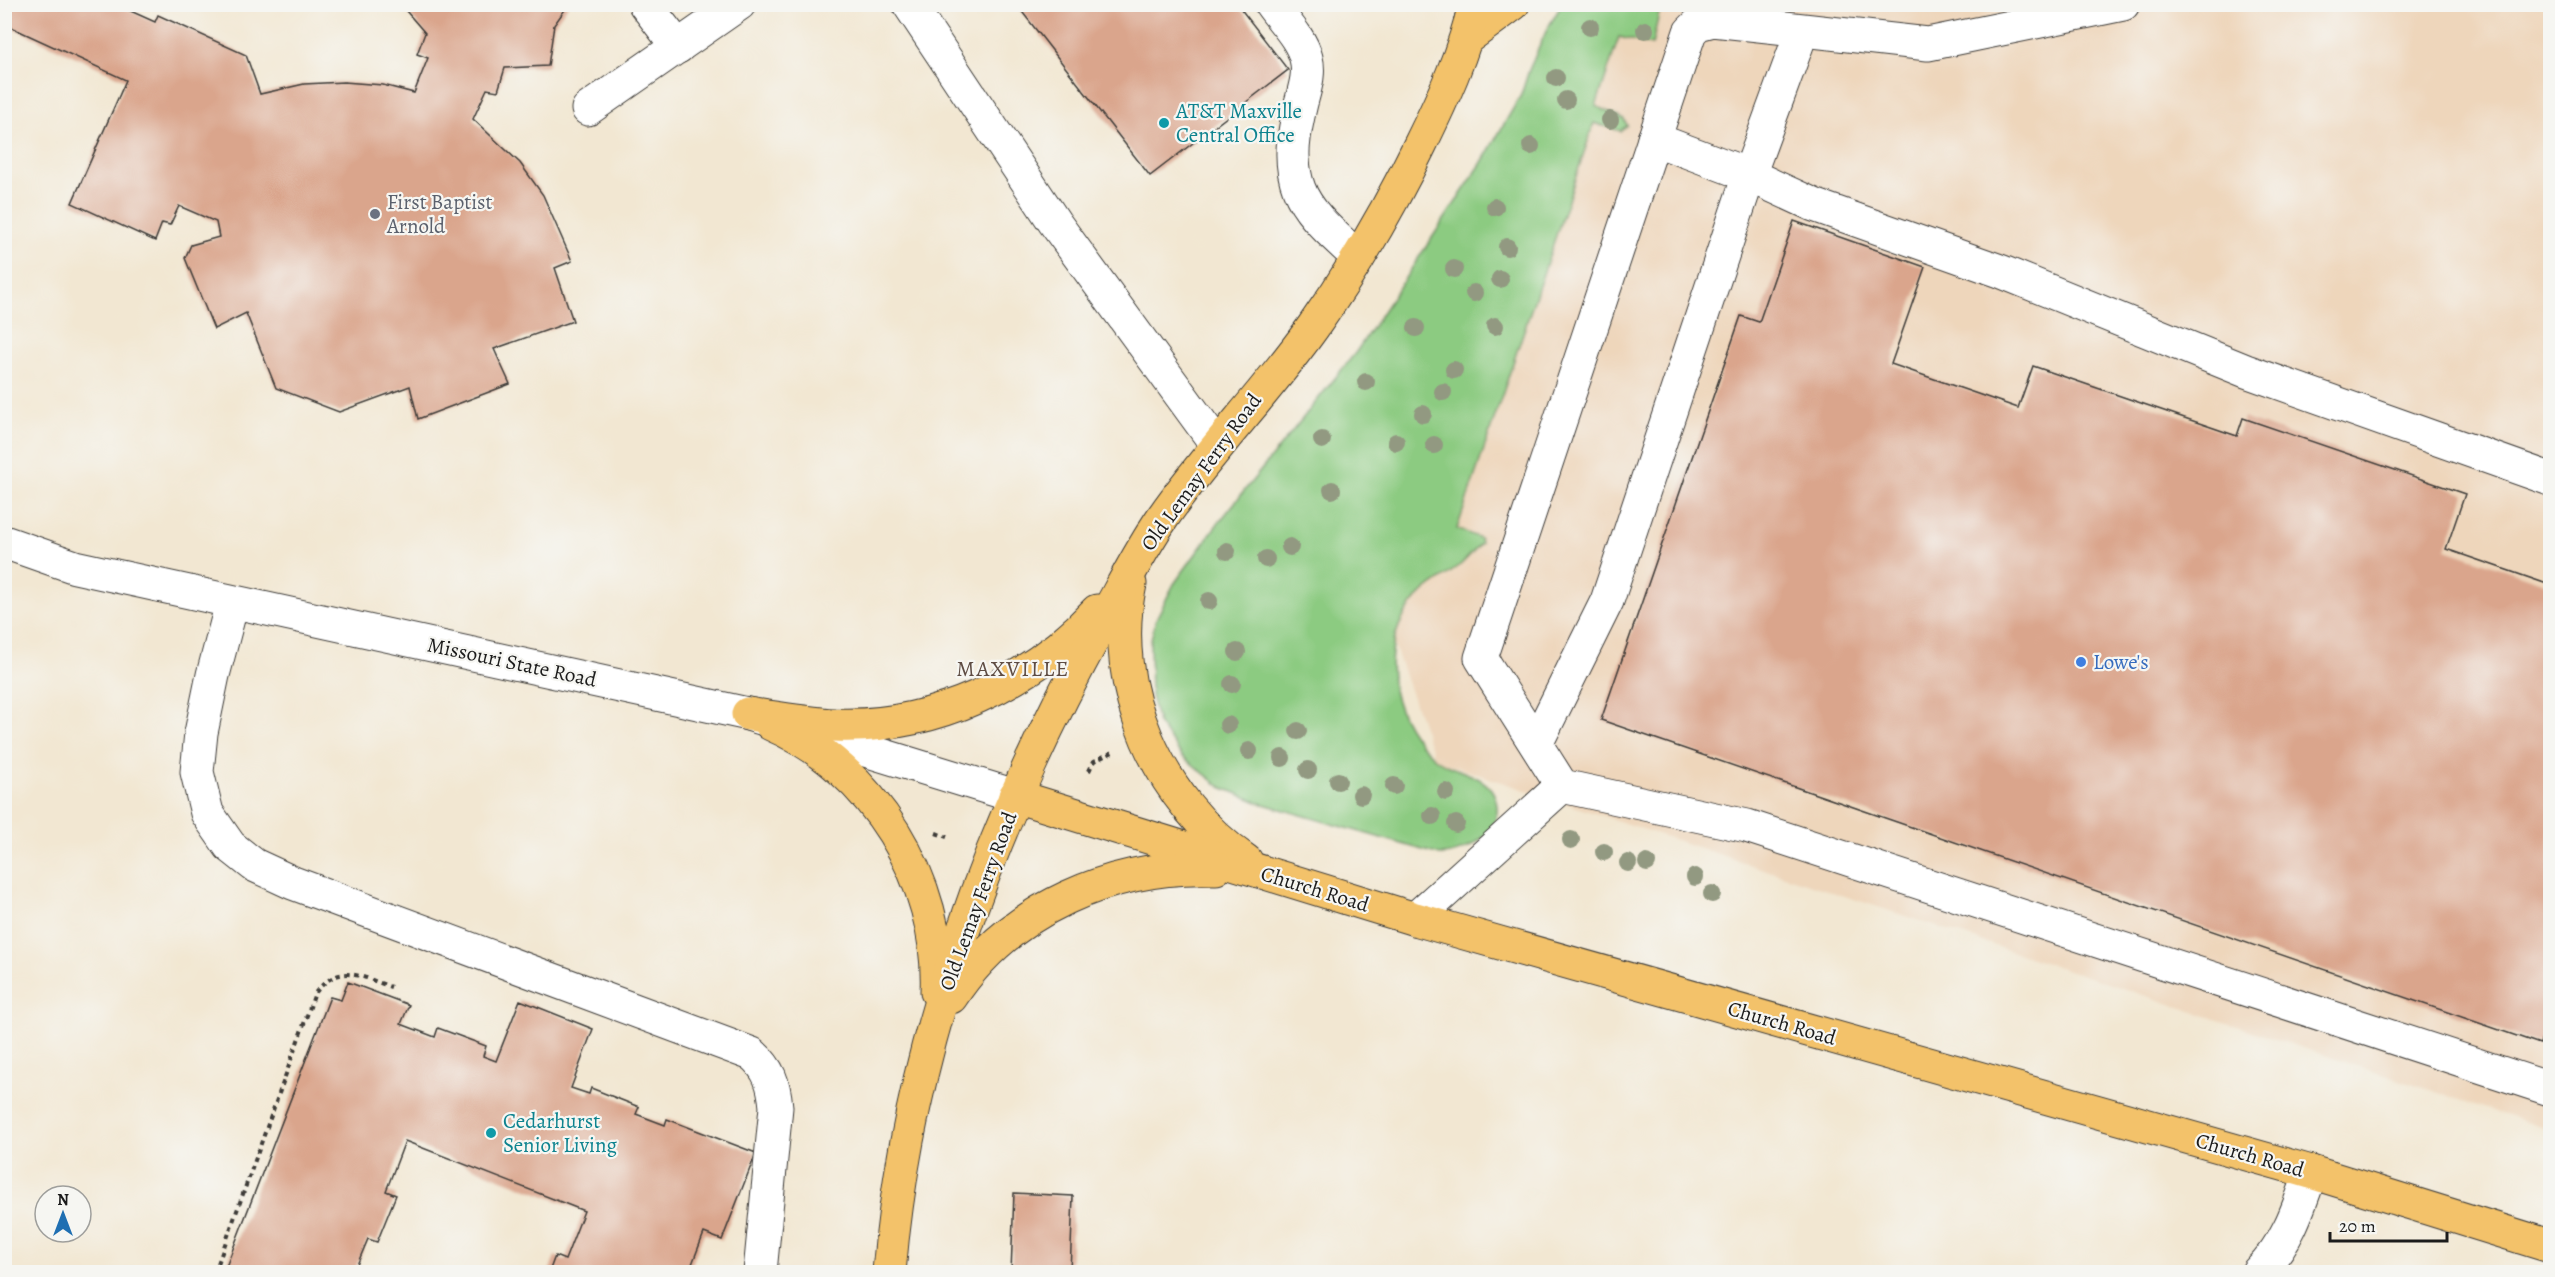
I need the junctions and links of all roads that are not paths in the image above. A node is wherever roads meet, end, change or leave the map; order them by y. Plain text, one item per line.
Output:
1 (645, 4) edge
2 (739, 4) edge
3 (909, 4) edge
4 (1271, 4) edge
5 (1475, 4) edge
6 (1514, 4) edge
7 (2123, 4) edge
8 (1802, 30) junction
9 (1467, 38) junction
10 (678, 47) junction
11 (588, 109) dead end
12 (1654, 139) junction
13 (1749, 176) junction
14 (1358, 258) junction
15 (1217, 445) junction
16 (2550, 479) edge
17 (4, 542) edge
18 (1134, 565) junction
19 (232, 603) junction
20 (747, 714) junction
21 (1536, 744) junction
22 (1562, 786) junction
23 (1015, 796) junction
24 (1263, 874) junction
25 (1415, 919) junction
26 (936, 1021) junction
27 (2550, 1089) edge
28 (2311, 1172) junction
29 (2550, 1246) edge
30 (760, 1272) edge
31 (889, 1272) edge
32 (2258, 1272) edge

1 - 10 street
2 - 10 street
3 - 15 street
4 - 14 street
5 - 9 main road, Old Lemay Ferry Road
6 - 9 main road
7 - 8 street
8 - 12 street
8 - 13 street
9 - 14 main road, Old Lemay Ferry Road
10 - 11 street
12 - 13 street
12 - 21 street
13 - 16 street
13 - 21 street
14 - 15 main road, Old Lemay Ferry Road
15 - 18 main road, Old Lemay Ferry Road
17 - 19 street, Missouri State Road
18 - 20 main road
18 - 23 main road, Old Lemay Ferry Road
18 - 24 main road
19 - 20 street, Missouri State Road
19 - 30 street
20 - 23 street, Missouri State Road
20 - 26 main road
21 - 22 street
22 - 25 street
22 - 27 street
23 - 24 main road, Church Road
23 - 26 main road, Old Lemay Ferry Road
24 - 25 main road, Church Road
24 - 26 main road
25 - 28 main road, Church Road
26 - 31 main road, Old Lemay Ferry Road
28 - 29 main road, Church Road
28 - 32 street

